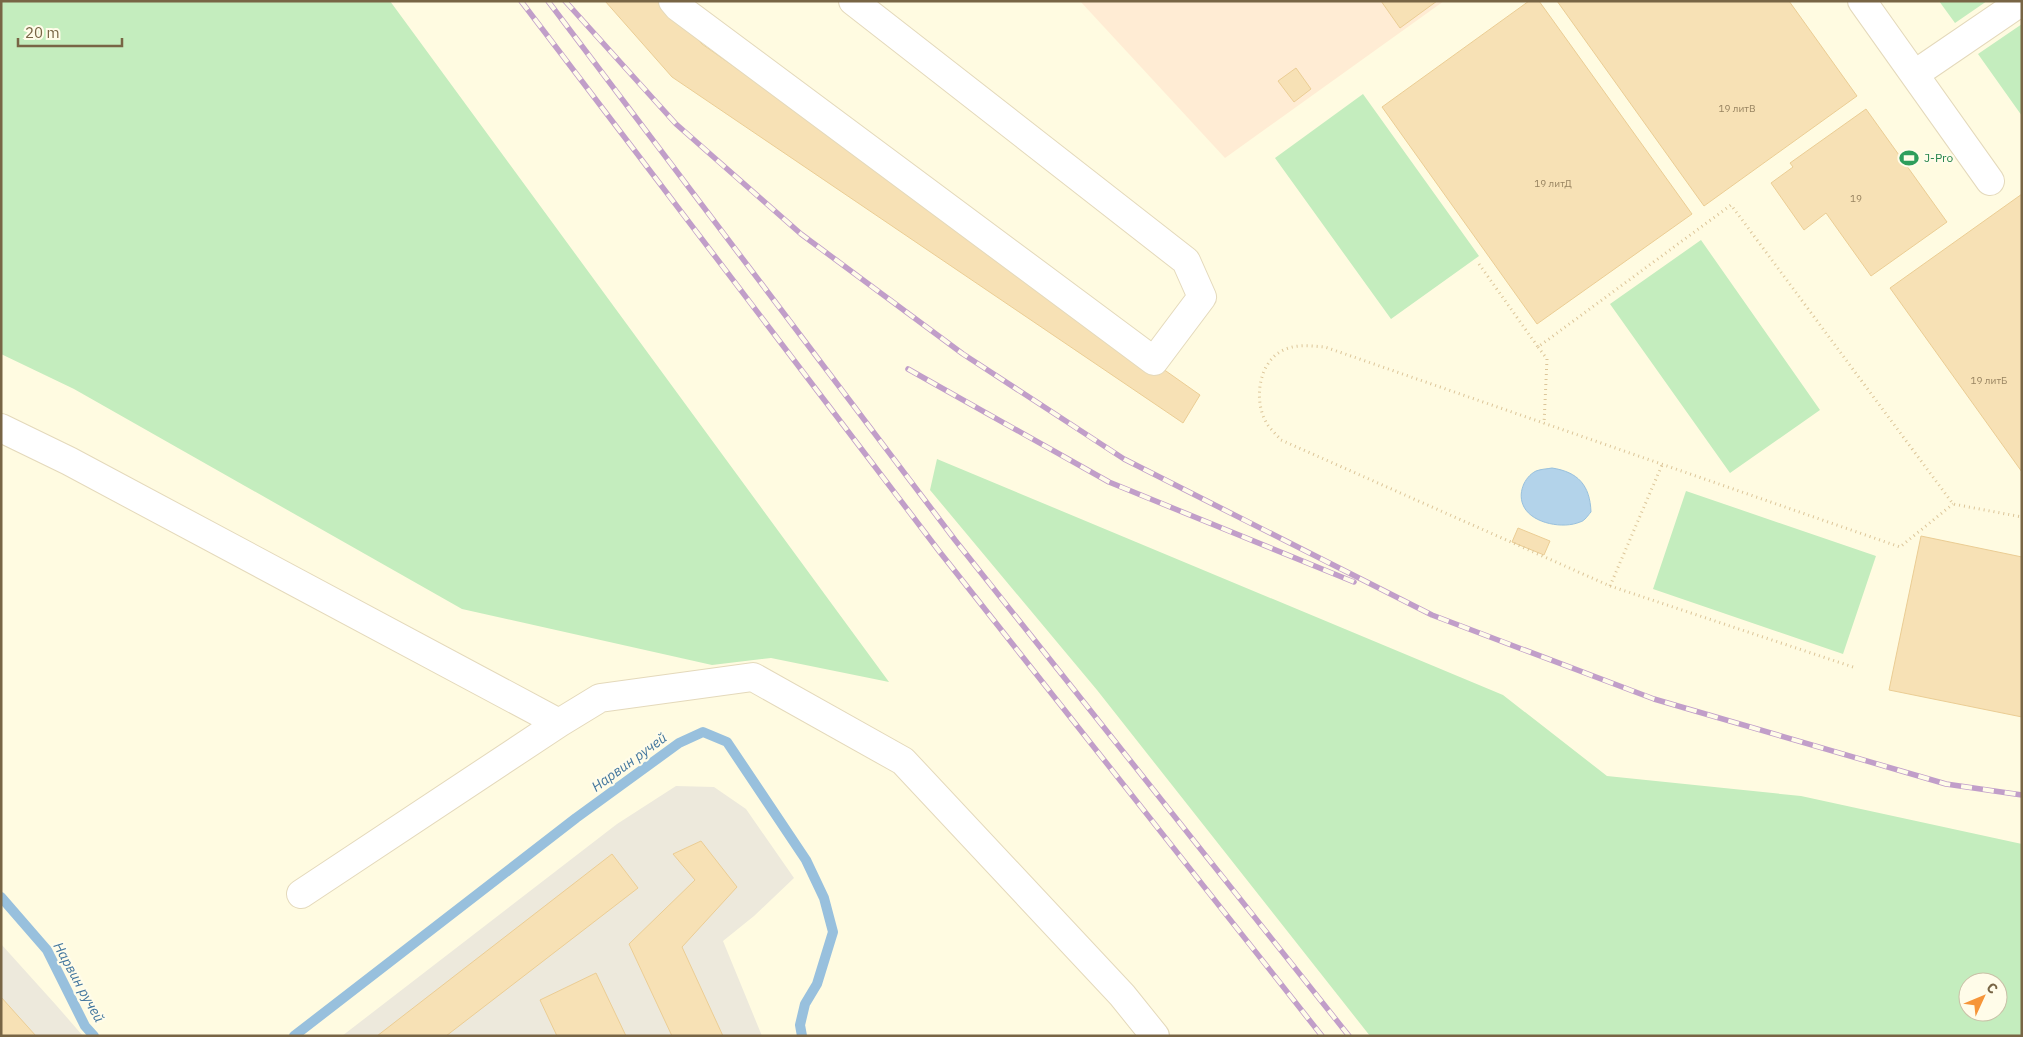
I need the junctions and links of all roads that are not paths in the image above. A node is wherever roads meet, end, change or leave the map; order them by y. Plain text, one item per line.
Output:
1 (673, 1) edge
2 (853, 1) edge
3 (1862, 1) edge
4 (2022, 1) edge
5 (1915, 74) junction
6 (1990, 181) dead end
7 (1, 428) edge
8 (560, 723) junction
9 (301, 894) dead end
10 (1155, 1036) edge

1 - 2 lane
3 - 5 lane
4 - 5 lane
5 - 6 lane
7 - 8 lane
8 - 9 lane
8 - 10 lane

